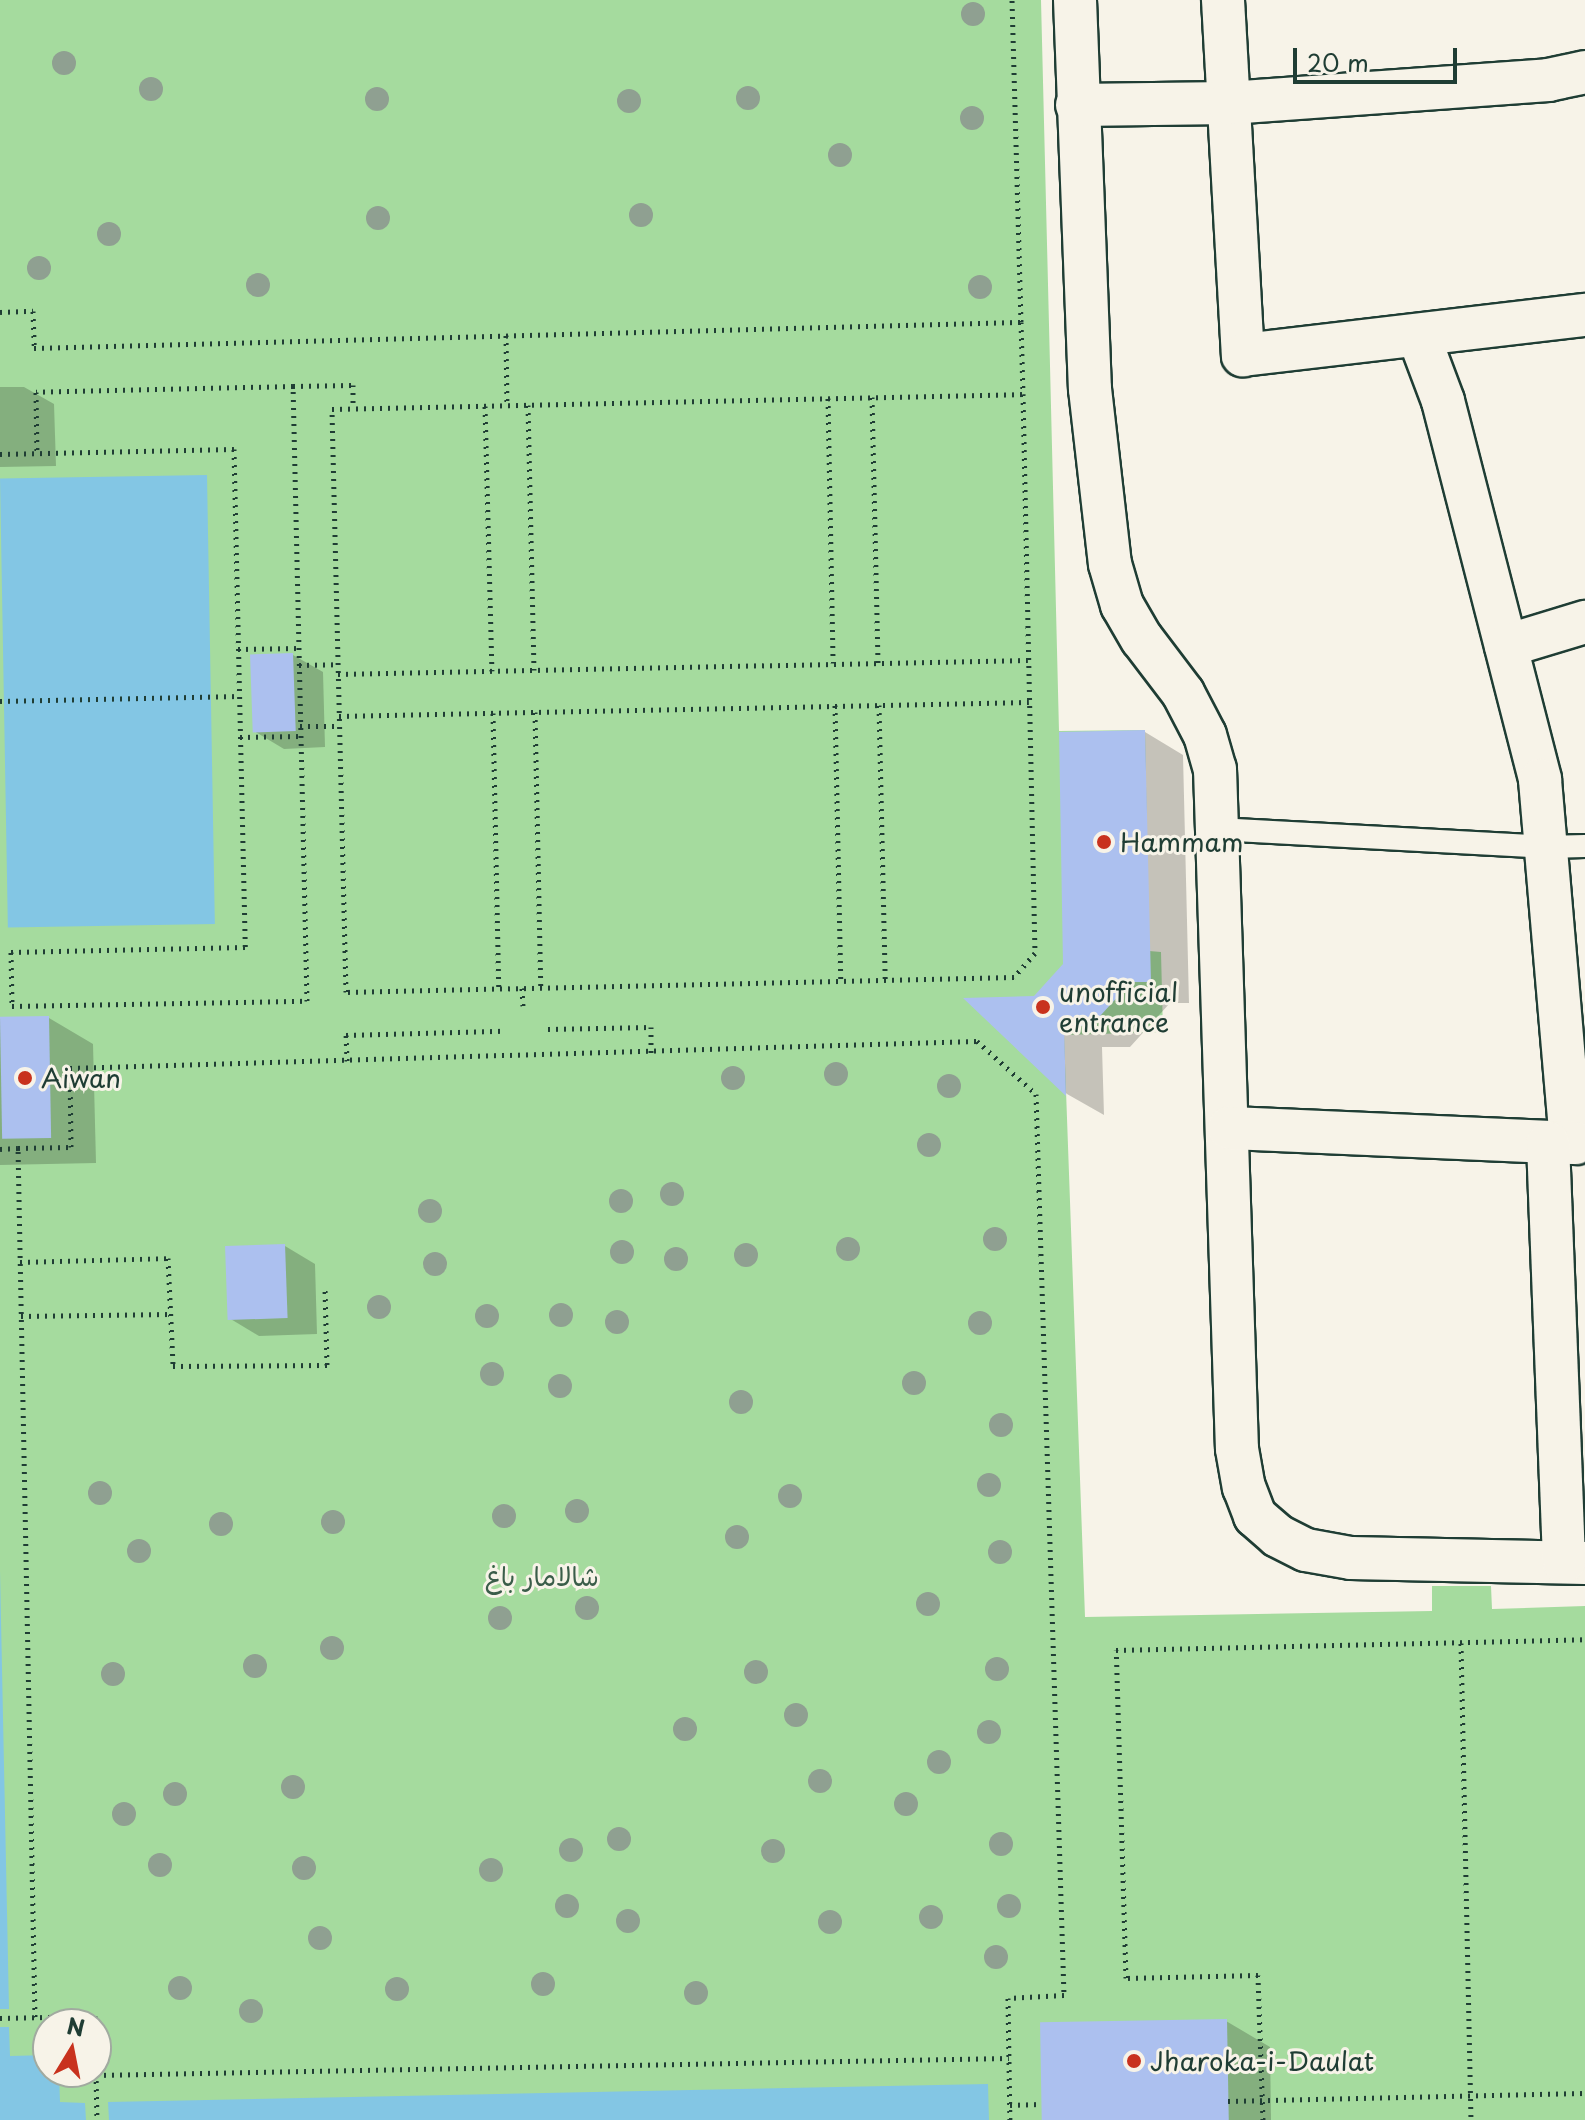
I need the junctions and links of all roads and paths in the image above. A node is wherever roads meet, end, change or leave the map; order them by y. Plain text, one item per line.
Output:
1 (1012, 0) edge
2 (1075, 0) edge
3 (1223, 0) edge
4 (1585, 72) edge
5 (1229, 103) junction
6 (1077, 105) junction
7 (0, 312) edge
8 (1585, 315) edge
9 (1021, 322) junction
10 (506, 335) junction
11 (1419, 337) junction
12 (293, 386) junction
13 (1023, 394) junction
14 (872, 397) junction
15 (828, 398) junction
16 (507, 405) junction
17 (528, 405) junction
18 (485, 406) junction
19 (353, 408) junction
20 (0, 454) edge
21 (37, 454) junction
22 (1585, 622) edge
23 (1506, 646) junction
24 (299, 648) junction
25 (238, 649) junction
26 (1028, 660) junction
27 (833, 663) junction
28 (878, 663) junction
29 (338, 664) junction
30 (299, 665) junction
31 (534, 670) junction
32 (492, 671) junction
33 (338, 674) junction
34 (240, 696) junction
35 (0, 701) edge
36 (1029, 702) junction
37 (835, 705) junction
38 (879, 705) junction
39 (535, 712) junction
40 (493, 713) junction
41 (339, 716) junction
42 (300, 726) junction
43 (339, 726) junction
44 (301, 736) junction
45 (240, 737) junction
46 (1217, 829) junction
47 (1565, 846) edge
48 (885, 979) junction
49 (841, 981) junction
50 (541, 987) junction
51 (499, 988) junction
52 (522, 988) junction
53 (523, 1006) dead end
54 (548, 1029) dead end
55 (504, 1031) dead end
56 (651, 1053) junction
57 (347, 1061) junction
58 (1229, 1128) junction
59 (1568, 1143) edge
60 (18, 1148) junction
61 (0, 1149) edge
62 (20, 1262) junction
63 (325, 1290) dead end
64 (171, 1314) junction
65 (21, 1316) junction
66 (1574, 1562) edge
67 (1585, 1639) edge
68 (1461, 1643) junction
69 (35, 2008) edge
70 (32, 2017) edge
71 (0, 2018) edge
72 (1009, 2058) junction
73 (112, 2073) edge
74 (96, 2088) edge
75 (1585, 2093) edge
76 (1470, 2097) junction
77 (1228, 2101) dead end
78 (1263, 2101) junction
79 (1041, 2104) dead end
80 (1010, 2105) junction
81 (97, 2120) edge
82 (1010, 2120) edge
83 (1263, 2120) edge
84 (1471, 2120) edge

1 - 9 path
2 - 6 street
3 - 5 street
4 - 5 street
5 - 6 street
5 - 11 street
6 - 46 street
7 - 10 path
8 - 11 street
9 - 10 path
9 - 13 path
10 - 16 path
11 - 23 street
12 - 19 path
12 - 21 path
12 - 24 path
13 - 14 path
13 - 26 path
14 - 15 path
14 - 28 path
15 - 17 path
15 - 27 path
16 - 17 path
16 - 18 path
17 - 31 path
18 - 19 path
18 - 32 path
19 - 29 path
20 - 21 path
21 - 25 path
22 - 23 street
23 - 47 street
24 - 25 path
24 - 30 path
25 - 34 path
26 - 28 path
26 - 36 path
27 - 28 path
27 - 31 path
29 - 30 path
29 - 33 path
30 - 42 path
31 - 32 path
32 - 33 path
33 - 41 path
34 - 35 path
34 - 45 path
36 - 38 path
36 - 48 path
37 - 38 path
37 - 39 path
37 - 49 path
38 - 48 path
39 - 40 path
39 - 50 path
40 - 41 path
40 - 51 path
41 - 43 path
42 - 43 path
42 - 44 path
43 - 51 path
44 - 45 path
44 - 45 path
46 - 47 lane
46 - 58 street
47 - 59 street
48 - 49 path
49 - 50 path
50 - 52 path
51 - 52 path
52 - 53 path
54 - 56 path
55 - 57 path
56 - 57 path
56 - 72 path
57 - 60 path
58 - 59 street
58 - 66 street
59 - 66 street
60 - 61 path
60 - 62 path
62 - 64 path
62 - 65 path
63 - 64 path
64 - 65 path
65 - 69 path
67 - 68 path
68 - 76 path
68 - 78 path
70 - 71 path
72 - 73 path
72 - 80 path
74 - 81 path
75 - 76 path
76 - 78 path
76 - 84 path
77 - 78 path
78 - 83 path
79 - 80 path
80 - 82 path

